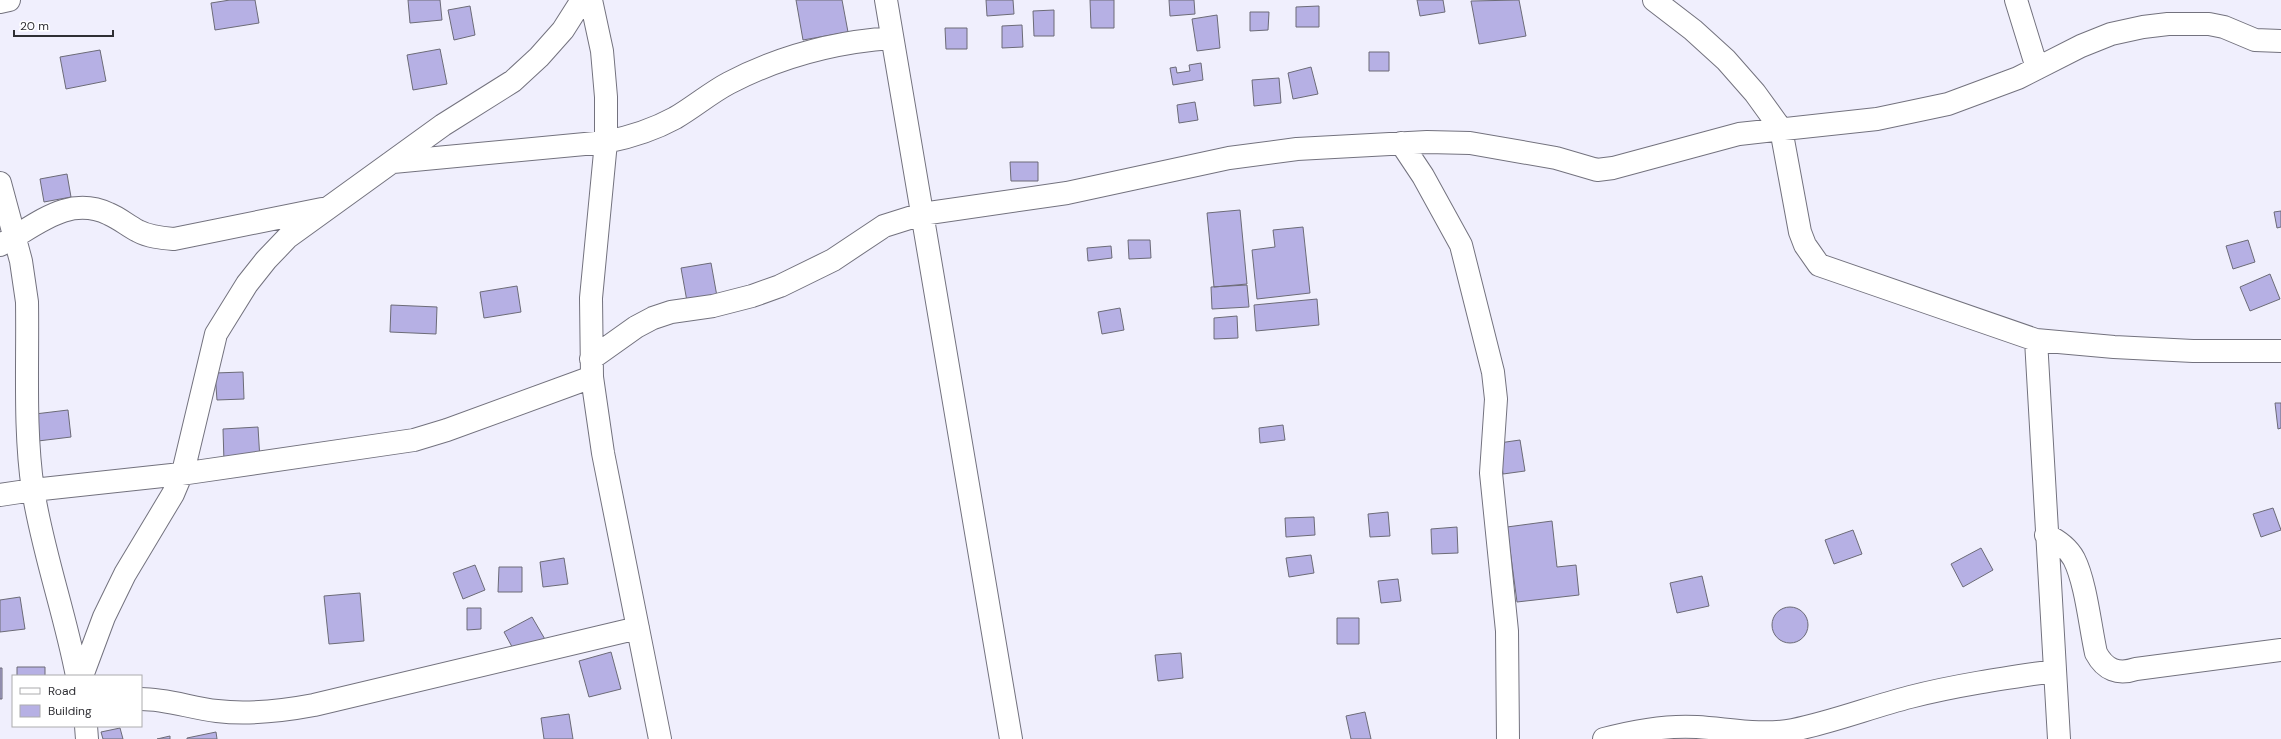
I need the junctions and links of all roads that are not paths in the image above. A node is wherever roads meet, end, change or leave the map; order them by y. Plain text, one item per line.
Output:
1 (9, 0) edge
2 (582, 0) edge
3 (591, 0) edge
4 (886, 0) edge
5 (1654, 0) edge
6 (2016, 0) edge
7 (0, 2) edge
8 (892, 38) junction
9 (2281, 41) edge
10 (2037, 68) junction
11 (1782, 129) junction
12 (606, 142) junction
13 (1401, 144) junction
14 (392, 162) junction
15 (0, 182) edge
16 (331, 207) junction
17 (922, 214) junction
18 (7, 241) edge
19 (2036, 340) junction
20 (2281, 351) edge
21 (591, 368) junction
22 (181, 474) junction
23 (33, 490) junction
24 (0, 495) edge
25 (2046, 535) junction
26 (638, 628) junction
27 (2281, 650) edge
28 (2054, 671) junction
29 (77, 675) edge
30 (82, 675) edge
31 (142, 699) edge
32 (86, 727) edge
33 (87, 739) edge
34 (660, 739) edge
35 (1011, 739) edge
36 (1508, 739) edge
37 (1604, 739) edge
38 (2059, 739) edge

1 - 7 street
2 - 14 street
3 - 12 street
4 - 8 street
5 - 11 street
6 - 10 street
8 - 12 street
8 - 17 street
9 - 10 street
10 - 11 street
11 - 13 street
11 - 19 street
12 - 14 street
12 - 21 street
13 - 17 street
13 - 36 street
14 - 16 street
15 - 18 street
16 - 18 street
16 - 22 street
17 - 21 street
17 - 35 street
18 - 23 street
19 - 20 street
19 - 25 street
21 - 22 street
21 - 26 street
22 - 23 street
22 - 30 street
23 - 24 street
23 - 29 street
25 - 27 street
25 - 28 street
26 - 31 street
26 - 34 street
28 - 37 street
28 - 38 street
32 - 33 street

